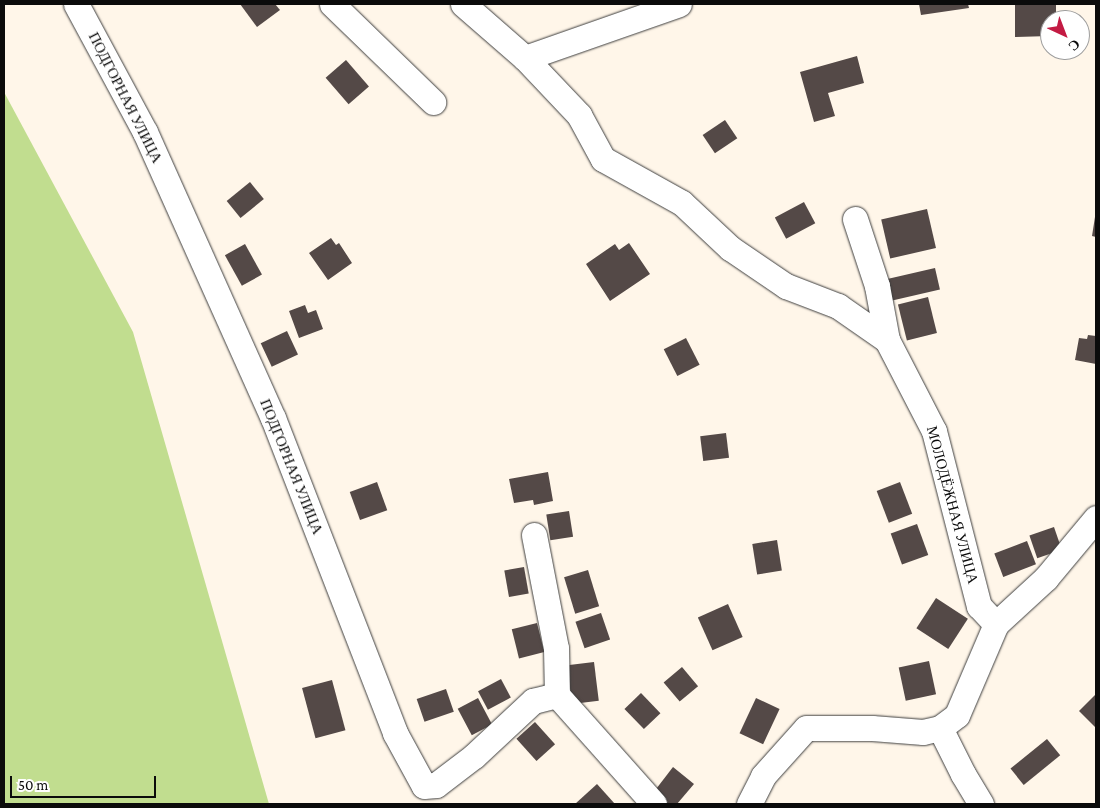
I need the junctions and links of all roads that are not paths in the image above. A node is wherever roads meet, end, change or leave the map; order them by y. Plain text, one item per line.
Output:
1 (76, 4) edge
2 (332, 4) edge
3 (463, 4) edge
4 (679, 4) edge
5 (525, 58) junction
6 (433, 102) dead end
7 (855, 219) dead end
8 (887, 340) junction
9 (1096, 518) edge
10 (534, 534) dead end
11 (996, 624) junction
12 (557, 695) junction
13 (940, 728) junction
14 (654, 804) edge
15 (749, 804) edge
16 (981, 804) edge

1 - 12 street, ПОДГОРНАЯ УЛИЦА
2 - 6 street
3 - 5 street, МОЛОДЁЖНАЯ УЛИЦА
4 - 5 street
5 - 8 street, МОЛОДЁЖНАЯ УЛИЦА
7 - 8 street
8 - 11 street, МОЛОДЁЖНАЯ УЛИЦА
9 - 11 street
10 - 12 street
11 - 13 street
12 - 14 street
13 - 15 street
13 - 16 street

